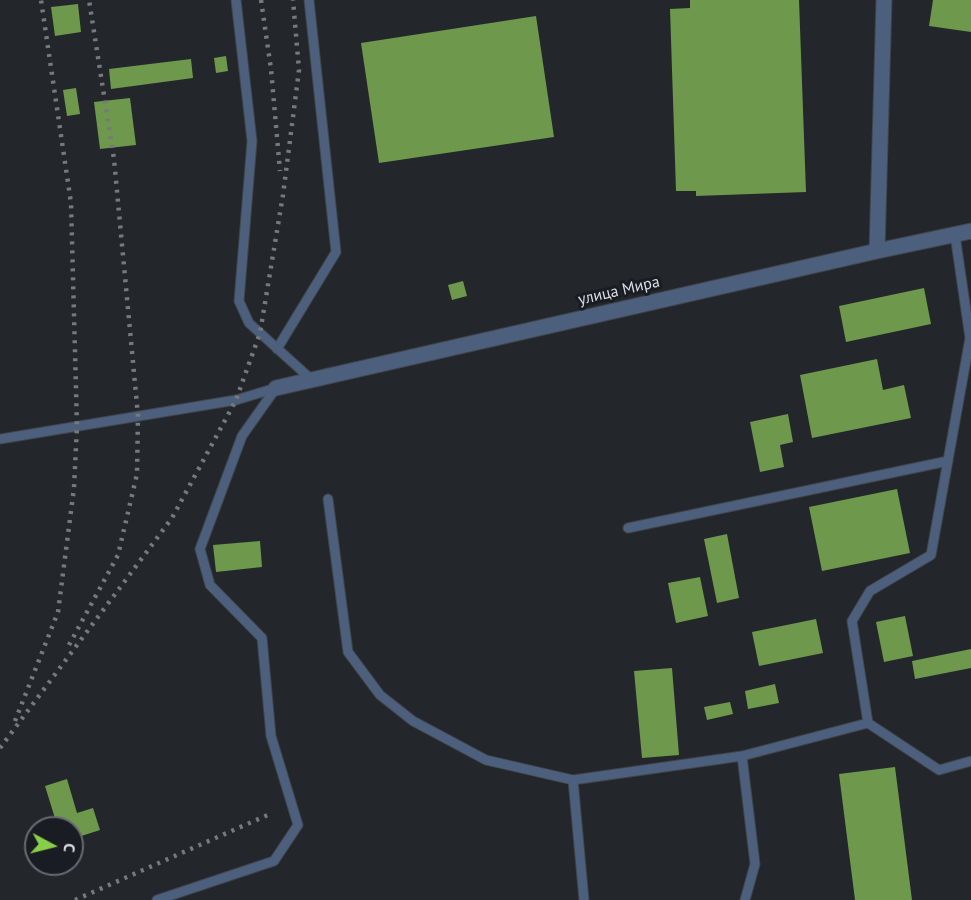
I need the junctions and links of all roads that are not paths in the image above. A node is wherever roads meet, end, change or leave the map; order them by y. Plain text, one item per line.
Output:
1 (236, 0) edge
2 (309, 0) edge
3 (884, 0) edge
4 (971, 231) edge
5 (955, 235) junction
6 (877, 251) junction
7 (970, 338) edge
8 (278, 349) junction
9 (312, 380) junction
10 (276, 388) junction
11 (0, 439) edge
12 (948, 461) junction
13 (328, 499) dead end
14 (628, 528) dead end
15 (867, 723) junction
16 (741, 756) junction
17 (971, 761) edge
18 (573, 780) junction
19 (157, 900) edge
20 (584, 900) edge
21 (745, 900) edge

1 - 8 lane
2 - 8 lane
3 - 6 street
4 - 5 street, улица Мира
5 - 6 street, улица Мира
5 - 7 lane
6 - 9 street, улица Мира
7 - 12 lane
8 - 9 lane
9 - 10 street, улица Мира
10 - 11 lane
10 - 19 lane
12 - 14 lane
12 - 15 lane
13 - 18 lane
15 - 16 lane
15 - 17 lane
16 - 18 lane
16 - 21 lane
18 - 20 lane

